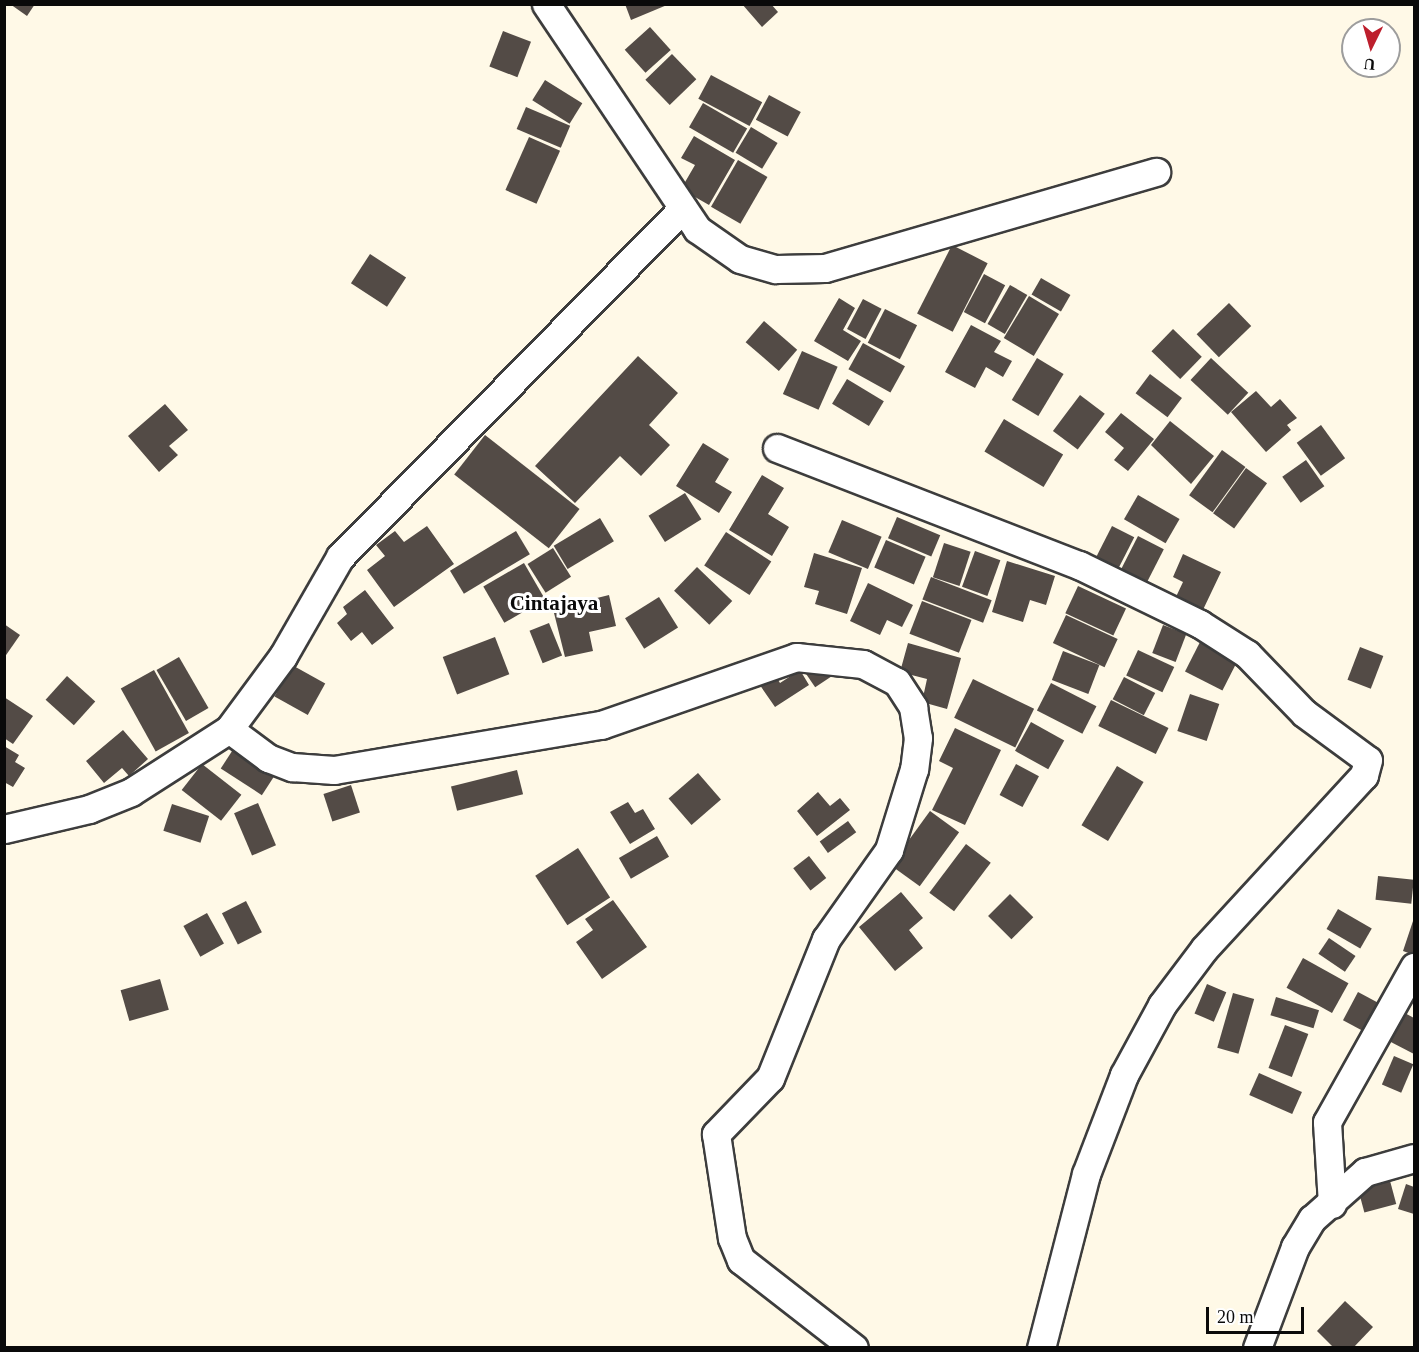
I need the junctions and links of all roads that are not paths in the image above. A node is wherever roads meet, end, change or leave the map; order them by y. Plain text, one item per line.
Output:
1 (546, 4) edge
2 (1156, 172) dead end
3 (683, 208) junction
4 (777, 448) dead end
5 (236, 720) junction
6 (4, 829) edge
7 (1414, 967) edge
8 (1414, 1158) edge
9 (1332, 1204) junction
10 (854, 1347) edge
11 (1041, 1347) edge
12 (1257, 1347) edge

1 - 3 street
2 - 3 street
3 - 5 street
4 - 11 street
5 - 6 street
5 - 10 street
7 - 9 street
8 - 9 street
9 - 12 street

